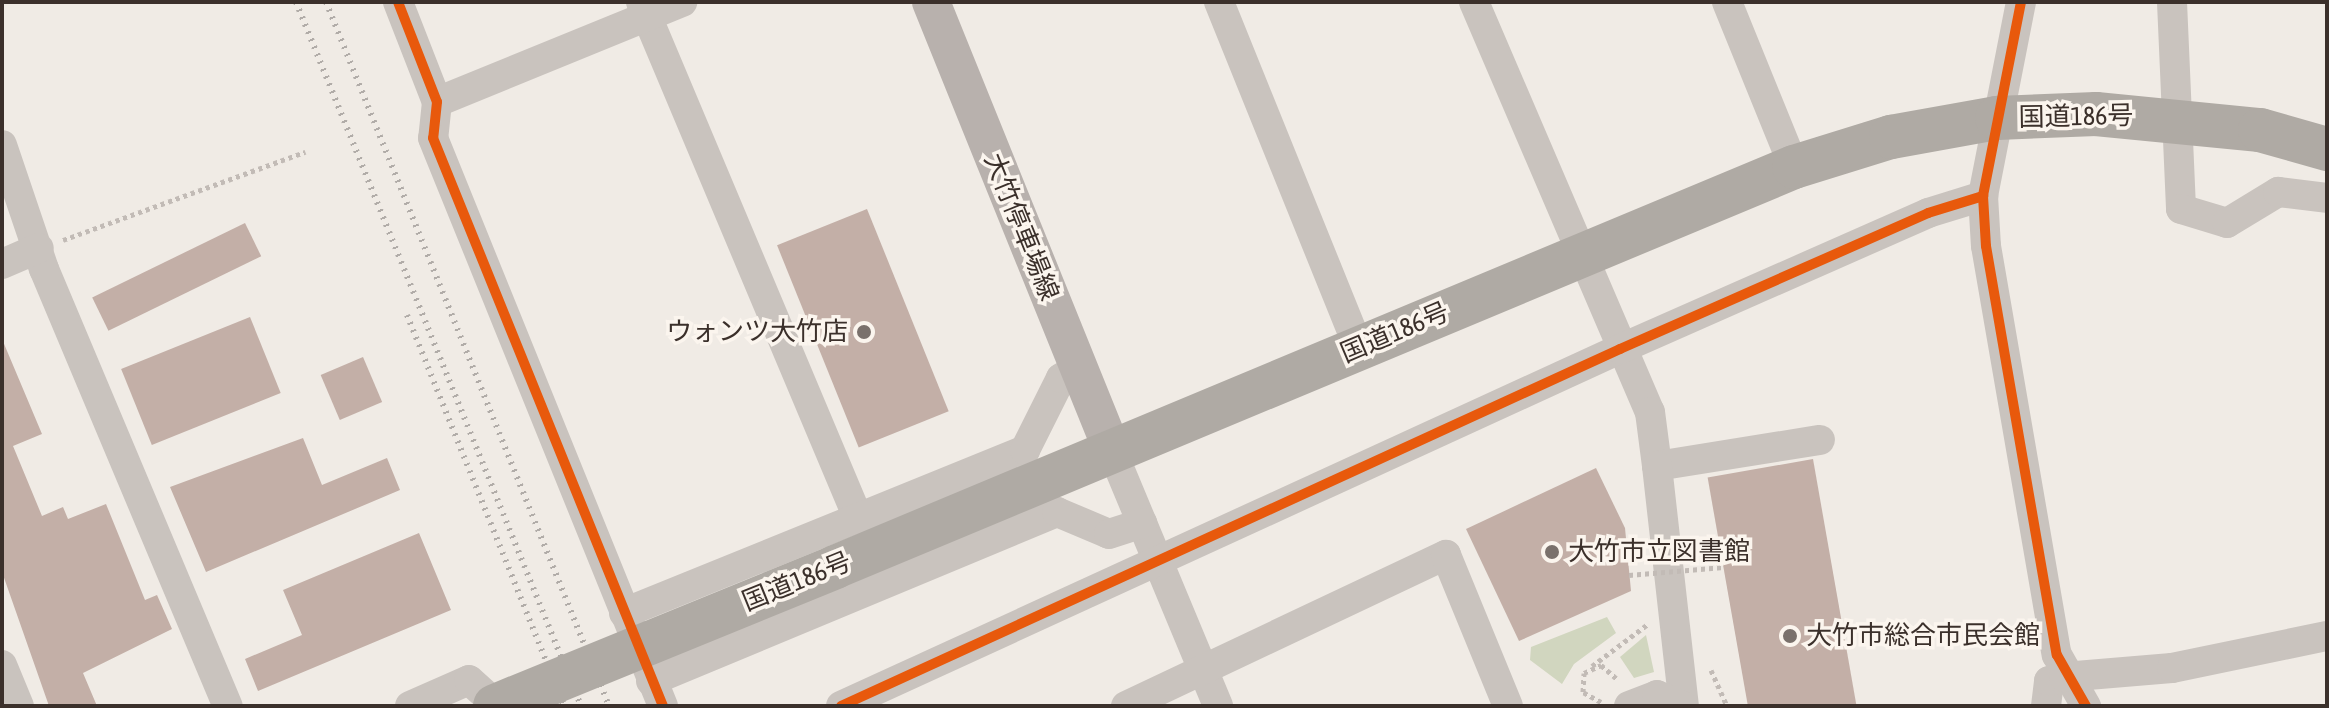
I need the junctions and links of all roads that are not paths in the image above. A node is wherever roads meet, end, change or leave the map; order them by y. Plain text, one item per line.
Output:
1 (398, 2) edge
2 (682, 2) edge
3 (931, 2) edge
4 (1219, 2) edge
5 (1474, 2) edge
6 (1727, 2) edge
7 (2021, 2) edge
8 (2172, 2) edge
9 (644, 9) edge
10 (437, 102) junction
11 (1997, 118) junction
12 (2176, 118) junction
13 (2, 145) edge
14 (2327, 149) edge
15 (1794, 167) junction
16 (1983, 196) junction
17 (2327, 198) edge
18 (39, 248) junction
19 (1578, 255) junction
20 (2, 264) edge
21 (1359, 348) junction
22 (1620, 349) junction
23 (1078, 368) junction
24 (1820, 440) dead end
25 (1112, 451) junction
26 (1657, 466) junction
27 (858, 518) junction
28 (1142, 523) junction
29 (1157, 560) junction
30 (826, 570) junction
31 (624, 613) junction
32 (2327, 636) edge
33 (2, 665) edge
34 (1203, 668) junction
35 (2064, 677) junction
36 (657, 694) edge
37 (1618, 700) edge
38 (19, 706) edge
39 (228, 706) edge
40 (410, 706) edge
41 (497, 706) edge
42 (841, 706) edge
43 (1126, 706) edge
44 (1218, 706) edge
45 (1508, 706) edge
46 (1683, 706) edge
47 (2046, 706) edge
48 (2086, 706) edge

1 - 10 street
2 - 9 street
3 - 23 main road, 大竹停車場線
4 - 21 street
5 - 19 street
6 - 15 street
7 - 11 street
8 - 12 street
9 - 10 street
9 - 27 street
10 - 31 street
11 - 12 highway, 国道186号
11 - 15 highway, 国道186号
11 - 16 street
12 - 14 highway, 国道186号
12 - 17 street
13 - 18 street
15 - 19 highway, 国道186号
16 - 22 street
16 - 35 street
18 - 20 street
18 - 39 street
19 - 21 highway, 国道186号
19 - 22 street
21 - 25 highway, 国道186号
22 - 26 street
22 - 29 street
23 - 25 main road, 大竹停車場線
23 - 27 street
24 - 26 street
25 - 28 street
25 - 30 highway, 国道186号
26 - 46 street
27 - 30 street
28 - 29 street
28 - 30 street
29 - 34 street
29 - 42 street
30 - 31 street
30 - 36 street
30 - 41 highway, 国道186号, bridge
31 - 36 street
32 - 35 street
33 - 38 street
34 - 43 street
34 - 44 street
34 - 45 street
35 - 47 street
35 - 48 street
37 - 46 street
40 - 41 street

